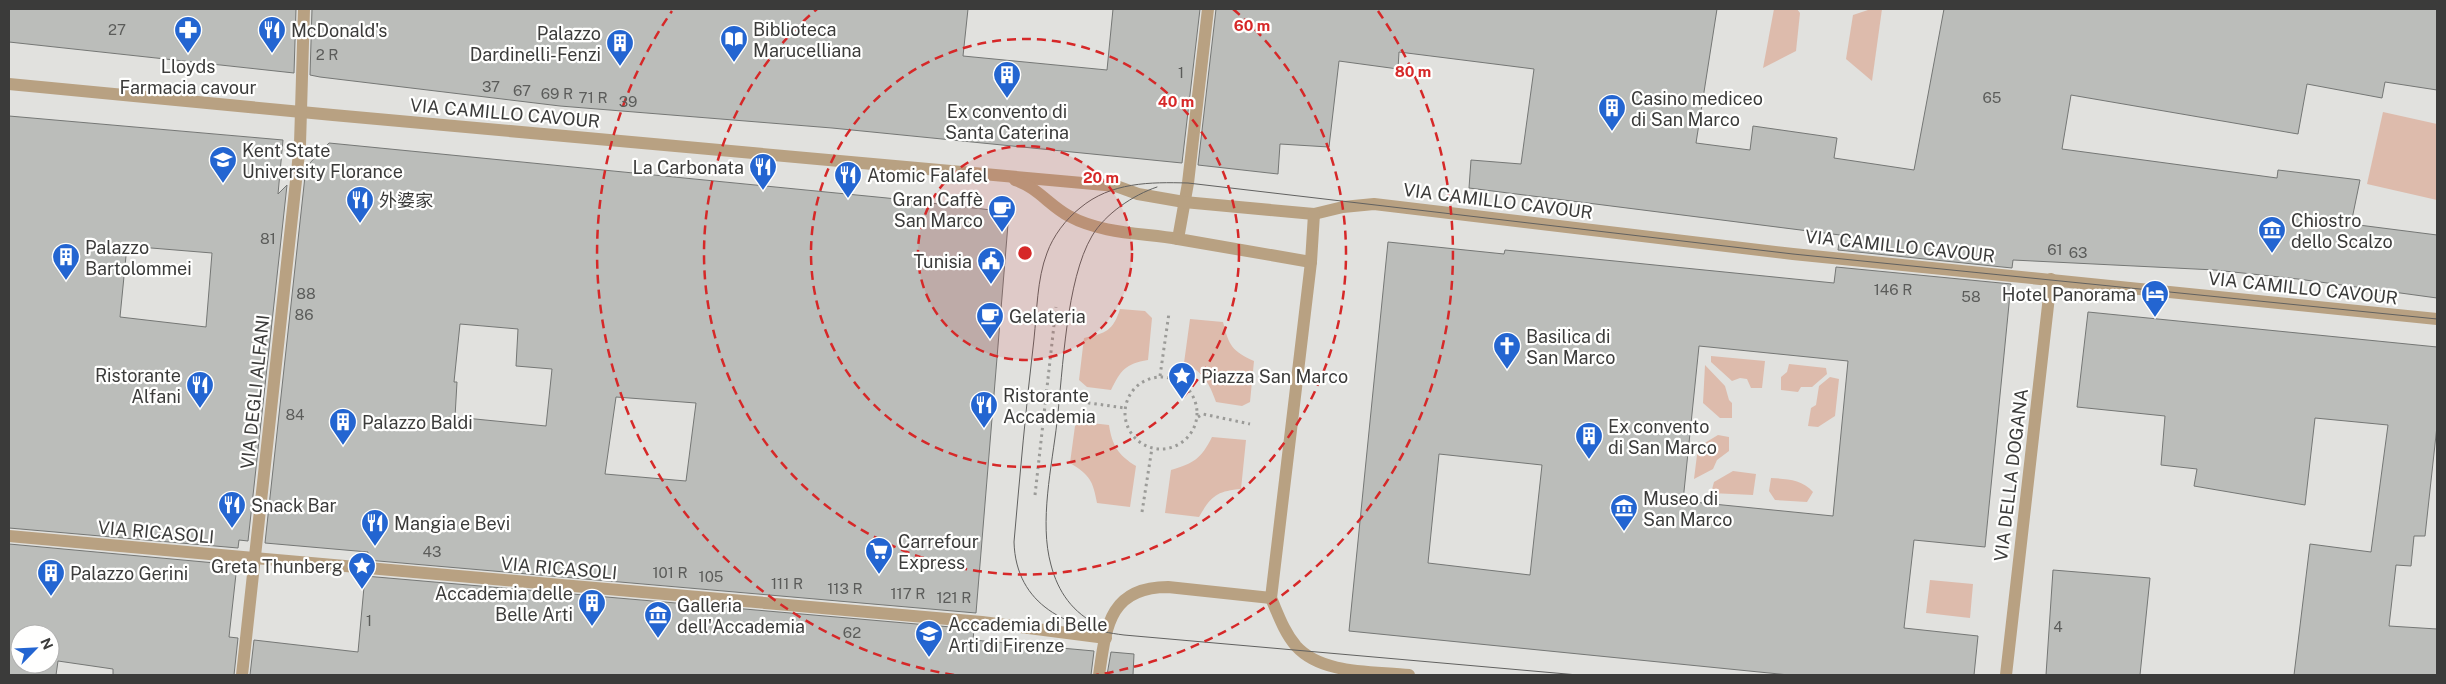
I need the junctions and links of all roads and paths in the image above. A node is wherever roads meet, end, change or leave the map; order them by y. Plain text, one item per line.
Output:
1 (304, 9) edge
2 (1208, 9) edge
3 (9, 84) edge
4 (301, 112) junction
5 (998, 175) junction
6 (1184, 202) junction
7 (1314, 214) junction
8 (1178, 239) junction
9 (1312, 262) junction
10 (2051, 278) junction
11 (1056, 307) dead end
12 (1169, 313) dead end
13 (2437, 319) edge
14 (1160, 376) junction
15 (1075, 401) dead end
16 (1125, 408) junction
17 (1198, 417) junction
18 (1250, 424) dead end
19 (1152, 448) junction
20 (1035, 495) dead end
21 (1142, 512) dead end
22 (9, 536) edge
23 (254, 558) junction
24 (1271, 598) junction
25 (1104, 644) junction
26 (242, 675) edge
27 (1100, 675) edge
28 (1409, 675) edge
29 (2006, 675) edge

1 - 4 street, VIA DEGLI ALFANI
2 - 6 street
3 - 4 street, VIA CAMILLO CAVOUR
4 - 5 street, VIA CAMILLO CAVOUR
4 - 23 street, VIA DEGLI ALFANI
5 - 6 street
5 - 8 street
6 - 7 street
6 - 8 street
7 - 9 street
7 - 10 street, VIA CAMILLO CAVOUR
8 - 9 street
9 - 24 street
10 - 13 street, VIA CAMILLO CAVOUR
10 - 29 street, VIA DELLA DOGANA
11 - 20 path
12 - 14 path
14 - 16 path
14 - 17 path
15 - 16 path
16 - 19 path
17 - 18 path
17 - 19 path
19 - 21 path
22 - 23 street, VIA RICASOLI
23 - 25 street, VIA RICASOLI
23 - 26 street, VIA DEGLI ALFANI
24 - 25 street
24 - 28 street
25 - 27 street

